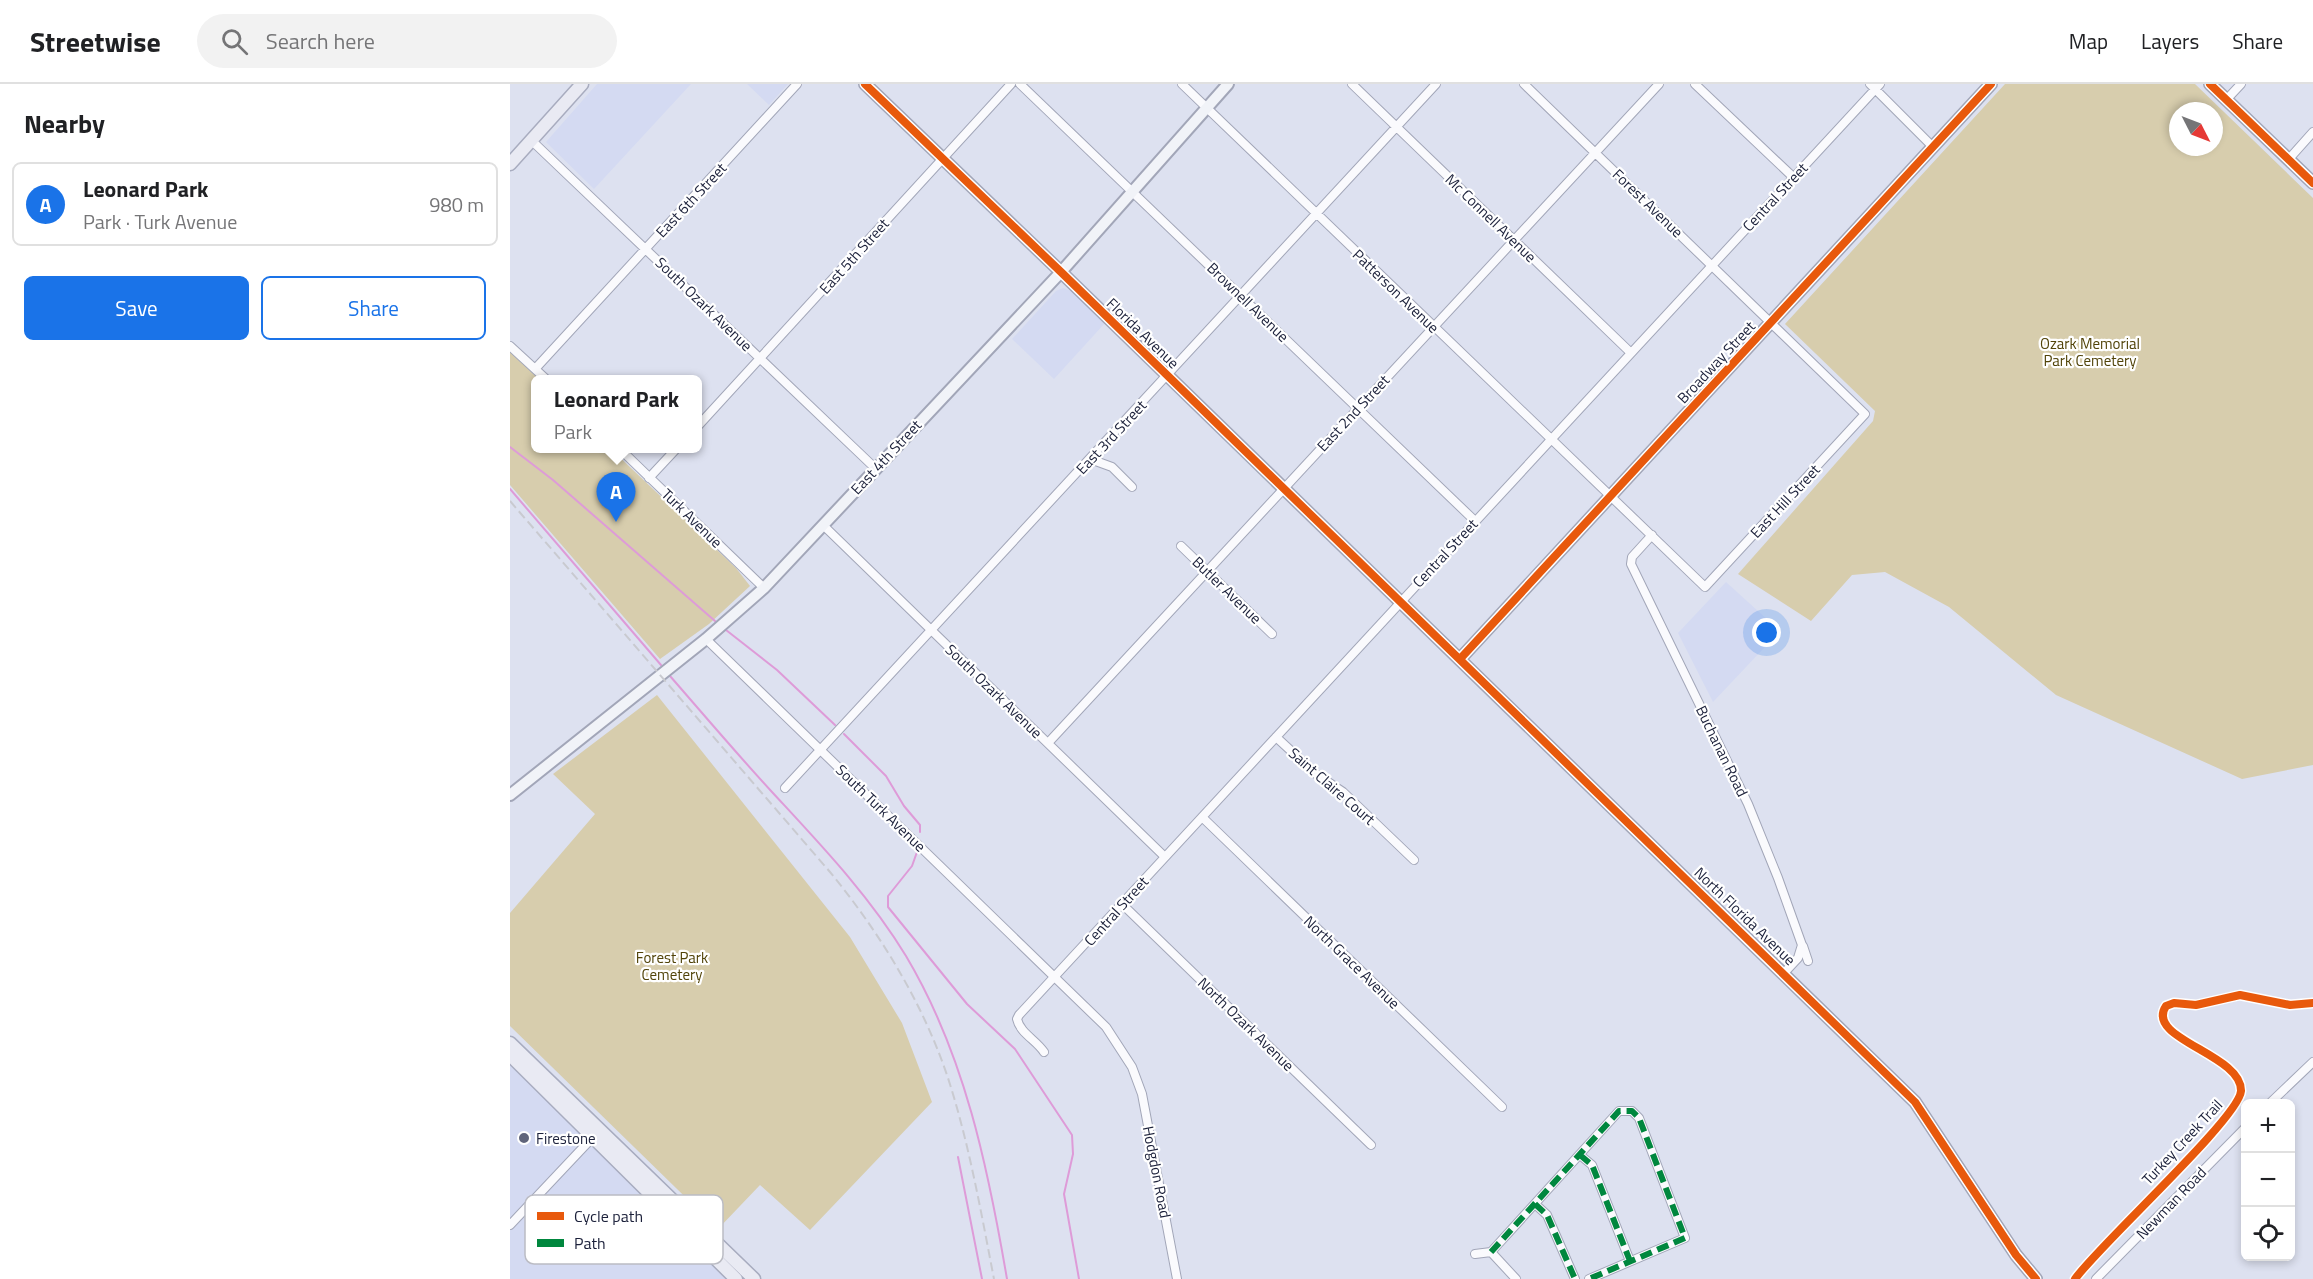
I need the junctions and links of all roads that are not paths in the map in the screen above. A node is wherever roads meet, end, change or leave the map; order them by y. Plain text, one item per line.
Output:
1 (582, 84) edge
2 (797, 84) edge
3 (865, 84) edge
4 (1011, 84) edge
5 (1020, 84) edge
6 (1182, 84) edge
7 (1228, 84) edge
8 (1352, 84) edge
9 (1436, 84) edge
10 (1524, 84) edge
11 (1659, 84) edge
12 (1695, 84) edge
13 (1991, 84) edge
14 (2210, 84) edge
15 (2241, 84) edge
16 (1875, 86) edge
17 (2226, 100) junction
18 (1206, 108) junction
19 (1396, 127) junction
20 (2313, 132) edge
21 (531, 140) junction
22 (1933, 147) junction
23 (1596, 154) junction
24 (942, 159) junction
25 (2288, 160) junction
26 (510, 164) edge
27 (1793, 177) junction
28 (2313, 183) edge
29 (1133, 191) junction
30 (1316, 215) junction
31 (1515, 240) junction
32 (646, 248) junction
33 (1711, 264) junction
34 (1061, 272) junction
35 (1241, 296) junction
36 (1771, 323) junction
37 (1433, 327) junction
38 (510, 346) edge
39 (1630, 352) junction
40 (760, 358) junction
41 (535, 369) junction
42 (542, 375) edge
43 (1167, 376) junction
44 (1358, 408) junction
45 (1865, 414) joint
46 (702, 422) edge
47 (1550, 440) junction
48 (624, 453) edge
49 (672, 453) edge
50 (1090, 459) junction
51 (875, 468) junction
52 (649, 478) junction
53 (1132, 487) dead end
54 (1283, 488) junction
55 (1611, 496) junction
56 (1475, 521) junction
57 (823, 525) junction
58 (1652, 536) junction
59 (1181, 546) dead end
60 (1207, 571) junction
61 (1705, 587) joint
62 (764, 588) junction
63 (1401, 601) junction
64 (932, 630) junction
65 (1272, 634) dead end
66 (706, 639) junction
67 (1460, 659) junction
68 (1276, 737) junction
69 (1048, 743) junction
70 (821, 750) junction
71 (785, 788) dead end
72 (510, 795) edge
73 (1202, 817) junction
74 (1165, 857) junction
75 (1414, 860) dead end
76 (1122, 904) junction
77 (1801, 942) junction
78 (1808, 960) dead end
79 (1784, 973) junction
80 (1057, 976) junction
81 (510, 1043) edge
82 (1044, 1052) dead end
83 (510, 1054) edge
84 (2313, 1062) edge
85 (1132, 1067) joint
86 (2274, 1099) edge
87 (1502, 1107) dead end
88 (2241, 1132) edge
89 (593, 1137) junction
90 (1371, 1145) dead end
91 (1580, 1155) junction
92 (538, 1195) edge
93 (651, 1195) edge
94 (667, 1195) edge
95 (1535, 1204) junction
96 (525, 1209) edge
97 (510, 1225) edge
98 (723, 1249) edge
99 (1491, 1252) junction
100 (1475, 1254) dead end
101 (1630, 1261) junction
102 (721, 1264) edge
103 (736, 1279) edge
104 (754, 1279) edge
105 (1177, 1279) edge
106 (1516, 1279) edge
107 (1575, 1279) edge
108 (1588, 1279) edge
109 (2037, 1279) edge
110 (2096, 1279) edge

1 - 21 main road
2 - 32 street, East 6th Street
3 - 24 street, Florida Avenue
4 - 24 street, East 5th Street
5 - 29 street, Brownell Avenue
6 - 18 street, Patterson Avenue
7 - 18 street, East 4th Street
8 - 19 street, Mc Connell Avenue
9 - 19 street, East 3rd Street
10 - 23 street, Forest Avenue
11 - 23 street, East 2nd Street
12 - 27 street
13 - 22 street, Broadway Street
14 - 17 street
15 - 17 street
16 - 22 street
16 - 27 street, Central Street
17 - 25 street
18 - 29 street, East 4th Street
18 - 30 street, Patterson Avenue
19 - 30 street, East 3rd Street
19 - 31 street, Mc Connell Avenue
20 - 25 street
21 - 26 main road
21 - 32 street, South Ozark Avenue
22 - 36 street, Broadway Street
23 - 31 street, East 2nd Street
23 - 33 street, Forest Avenue
24 - 34 street, Florida Avenue
24 - 40 street, East 5th Street
25 - 28 street
27 - 33 street, Central Street
29 - 34 street, East 4th Street
29 - 35 street, Brownell Avenue
30 - 35 street, East 3rd Street
30 - 37 street, Patterson Avenue
31 - 37 street, East 2nd Street
31 - 39 street, Mc Connell Avenue
32 - 40 street, South Ozark Avenue
32 - 41 street, East 6th Street
33 - 36 street, Forest Avenue
33 - 39 street, Central Street
34 - 43 street, Florida Avenue
34 - 51 street, East 4th Street
35 - 43 street, East 3rd Street
35 - 44 street, Brownell Avenue
36 - 45 street, Forest Avenue
36 - 55 street, Broadway Street
37 - 44 street, East 2nd Street
37 - 47 street, Patterson Avenue
38 - 41 street
39 - 47 street, Central Street
40 - 46 street, East 5th Street
40 - 51 street, South Ozark Avenue
41 - 42 street
43 - 50 street, East 3rd Street
43 - 54 street, Florida Avenue
44 - 54 street, East 2nd Street
44 - 56 street, Brownell Avenue
45 - 61 street, East Hill Street
47 - 55 street, Patterson Avenue
47 - 56 street, Central Street
48 - 52 street, Turk Avenue
49 - 52 street
50 - 53 street
50 - 64 street, East 3rd Street
51 - 57 street, East 4th Street
52 - 62 street, Turk Avenue
54 - 60 street, East 2nd Street
54 - 63 street, Florida Avenue
55 - 58 street, Patterson Avenue
55 - 67 street, Broadway Street
56 - 63 street, Central Street
57 - 62 street, East 4th Street
57 - 64 street, South Ozark Avenue
58 - 61 street, Patterson Avenue
58 - 77 street, Buchanan Road
59 - 60 street, Butler Avenue
60 - 65 street, Butler Avenue
60 - 69 street, East 2nd Street
62 - 66 street, East 4th Street
63 - 67 street, North Florida Avenue
63 - 68 street, Central Street
64 - 69 street, South Ozark Avenue
64 - 70 street, East 3rd Street
66 - 70 street, South Turk Avenue
66 - 72 street, East 4th Street
67 - 79 street, North Florida Avenue
68 - 73 street, Central Street
68 - 75 street, Saint Claire Court
69 - 74 street, South Ozark Avenue
70 - 71 street, East 3rd Street
70 - 80 street, South Turk Avenue
73 - 74 street, Central Street
73 - 87 street, North Grace Avenue
74 - 76 street, Central Street
76 - 80 street, Central Street
76 - 90 street, North Ozark Avenue
77 - 78 street
77 - 79 street
79 - 109 street, North Florida Avenue
80 - 82 street, Central Street
80 - 85 street, South Turk Avenue
81 - 94 main road
83 - 89 main road
84 - 86 street
85 - 105 street, Hodgdon Road
88 - 110 street, Newman Road
89 - 92 street
89 - 93 main road
91 - 95 street
91 - 101 street
91 - 101 street
95 - 99 street
95 - 107 street
96 - 97 street
98 - 104 main road
99 - 100 street
99 - 106 street
101 - 108 street
102 - 103 main road

